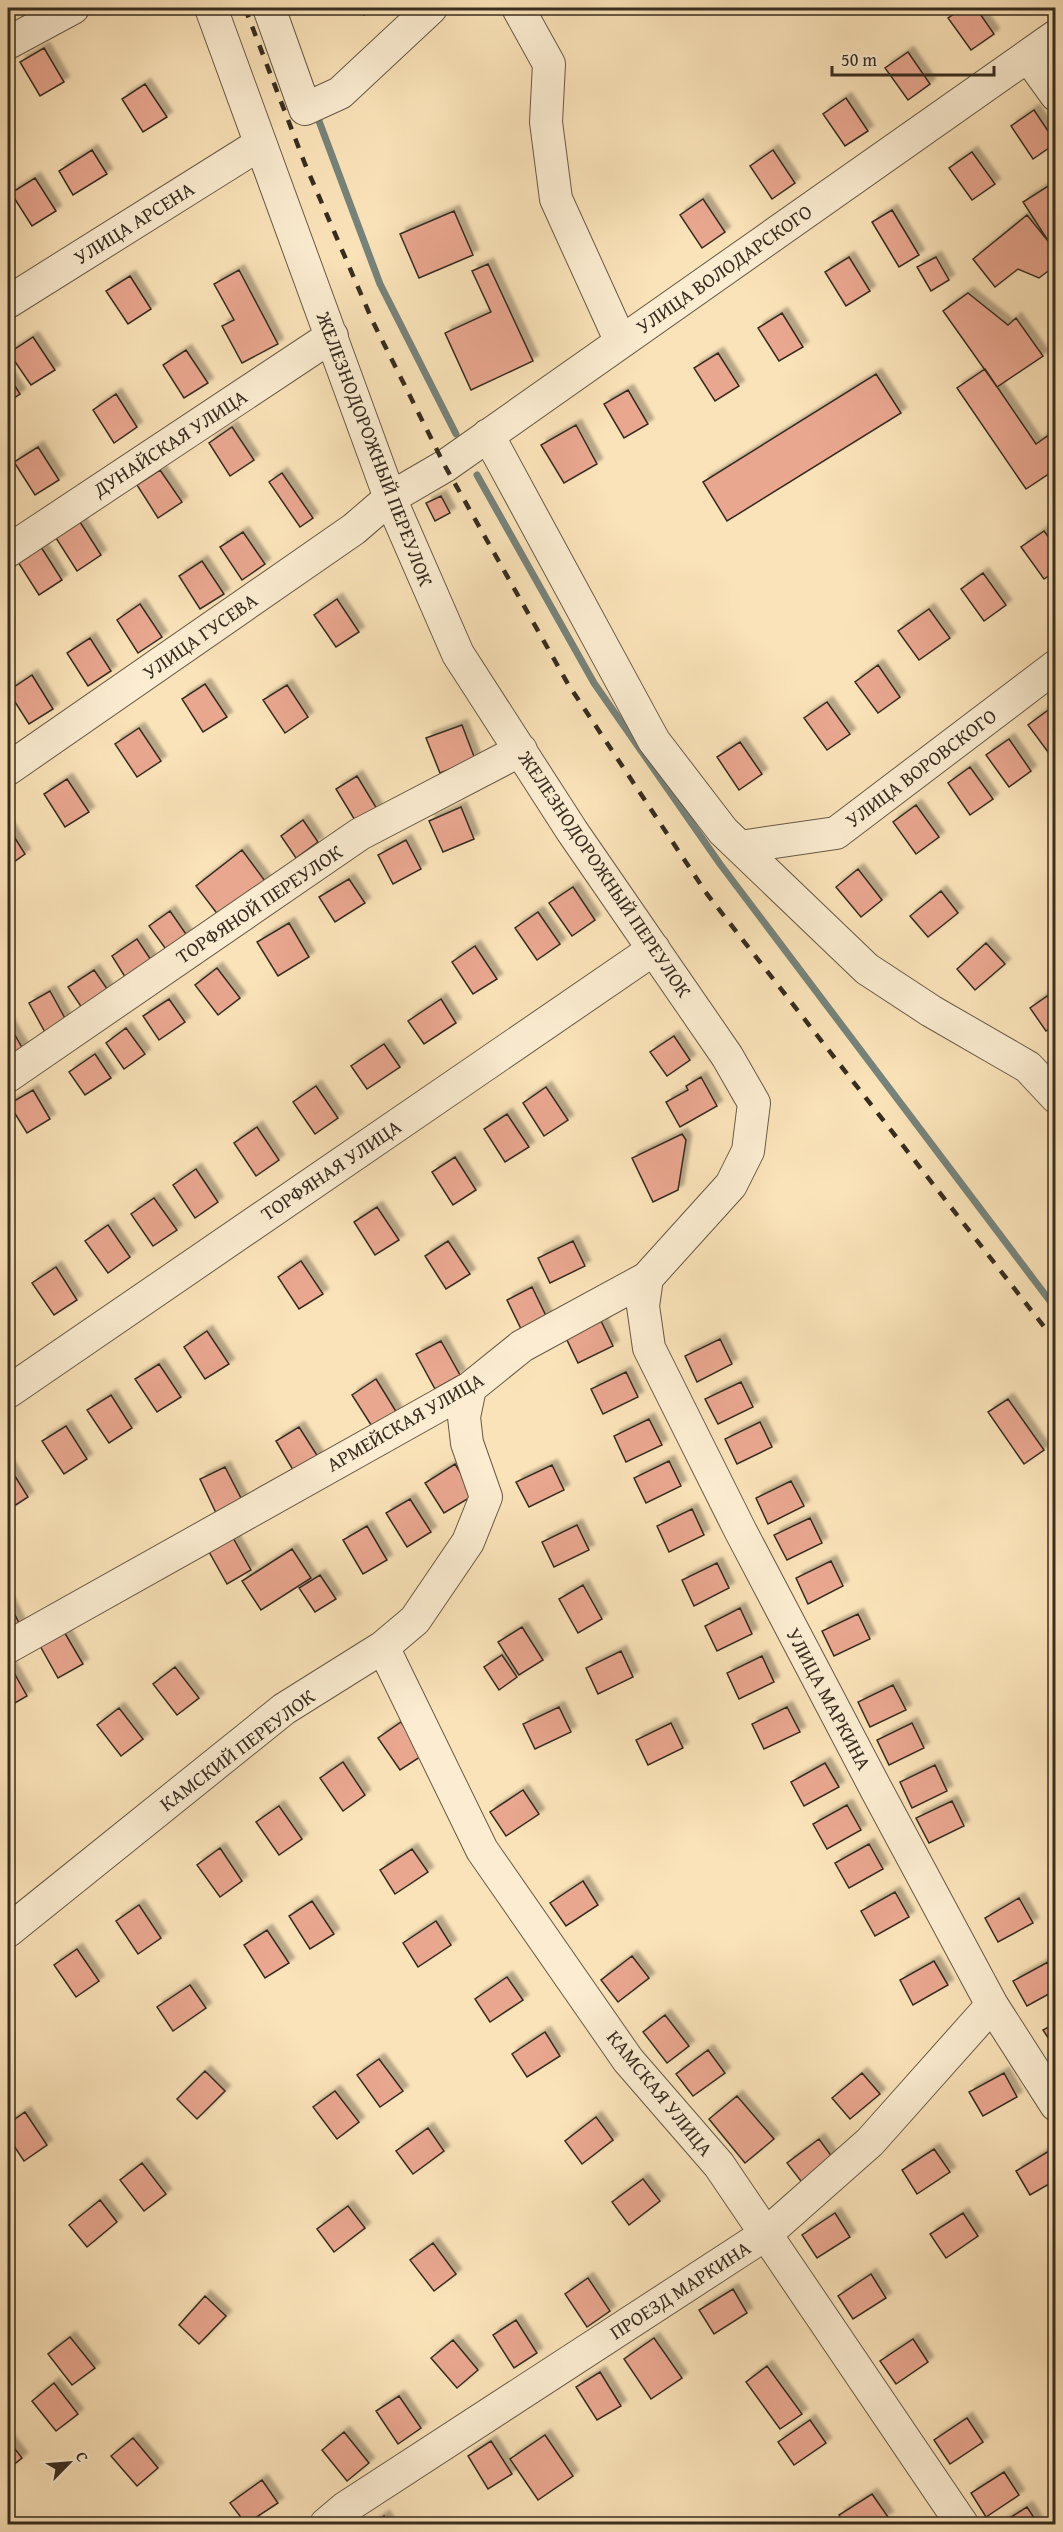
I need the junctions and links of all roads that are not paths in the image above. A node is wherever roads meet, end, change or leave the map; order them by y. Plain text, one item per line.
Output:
1 (73, 8) edge
2 (211, 8) edge
3 (269, 8) edge
4 (428, 8) edge
5 (518, 8) edge
6 (1056, 36) edge
7 (8, 43) edge
8 (1028, 56) junction
9 (1056, 95) edge
10 (260, 144) junction
11 (8, 302) edge
12 (332, 336) junction
13 (621, 342) junction
14 (488, 435) junction
15 (390, 498) junction
16 (8, 551) edge
17 (1056, 666) edge
18 (521, 750) junction
19 (8, 770) edge
20 (740, 847) junction
21 (654, 949) junction
22 (8, 1076) edge
23 (1056, 1097) edge
24 (754, 1103) joint
25 (647, 1278) junction
26 (470, 1388) junction
27 (8, 1392) edge
28 (8, 1647) edge
29 (383, 1647) junction
30 (8, 1931) edge
31 (992, 2004) junction
32 (1056, 2105) edge
33 (766, 2234) junction
34 (326, 2524) edge
35 (962, 2524) edge

1 - 7 street
2 - 10 street, ЖЕЛЕЗНОДОРОЖНЫЙ ПЕРЕУЛОК
3 - 4 street
5 - 13 street
6 - 8 street, УЛИЦА ВОЛОДАРСКОГО
8 - 9 street
8 - 13 street, УЛИЦА ВОЛОДАРСКОГО
10 - 11 street, УЛИЦА АРСЕНА
10 - 12 street, ЖЕЛЕЗНОДОРОЖНЫЙ ПЕРЕУЛОК
12 - 15 street, ЖЕЛЕЗНОДОРОЖНЫЙ ПЕРЕУЛОК
12 - 16 street, ДУНАЙСКАЯ УЛИЦА
13 - 14 street, УЛИЦА ВОЛОДАРСКОГО
14 - 15 street, УЛИЦА ВОЛОДАРСКОГО
14 - 20 street
15 - 18 street, ЖЕЛЕЗНОДОРОЖНЫЙ ПЕРЕУЛОК
15 - 19 street, УЛИЦА ГУСЕВА
17 - 20 street, УЛИЦА ВОРОВСКОГО
18 - 21 street, ЖЕЛЕЗНОДОРОЖНЫЙ ПЕРЕУЛОК
18 - 22 street, ТОРФЯНОЙ ПЕРЕУЛОК
20 - 23 street
21 - 24 street, ЖЕЛЕЗНОДОРОЖНЫЙ ПЕРЕУЛОК
21 - 27 street, ТОРФЯНАЯ УЛИЦА
24 - 25 street, АРМЕЙСКАЯ УЛИЦА
25 - 26 street, АРМЕЙСКАЯ УЛИЦА
25 - 31 street, УЛИЦА МАРКИНА
26 - 28 street, АРМЕЙСКАЯ УЛИЦА
26 - 29 street, КАМСКИЙ ПЕРЕУЛОК
29 - 30 street, КАМСКИЙ ПЕРЕУЛОК
29 - 33 street, КАМСКАЯ УЛИЦА
31 - 32 street, УЛИЦА МАРКИНА
31 - 33 street, ПРОЕЗД МАРКИНА
33 - 34 street, ПРОЕЗД МАРКИНА
33 - 35 street, КАМСКАЯ УЛИЦА

